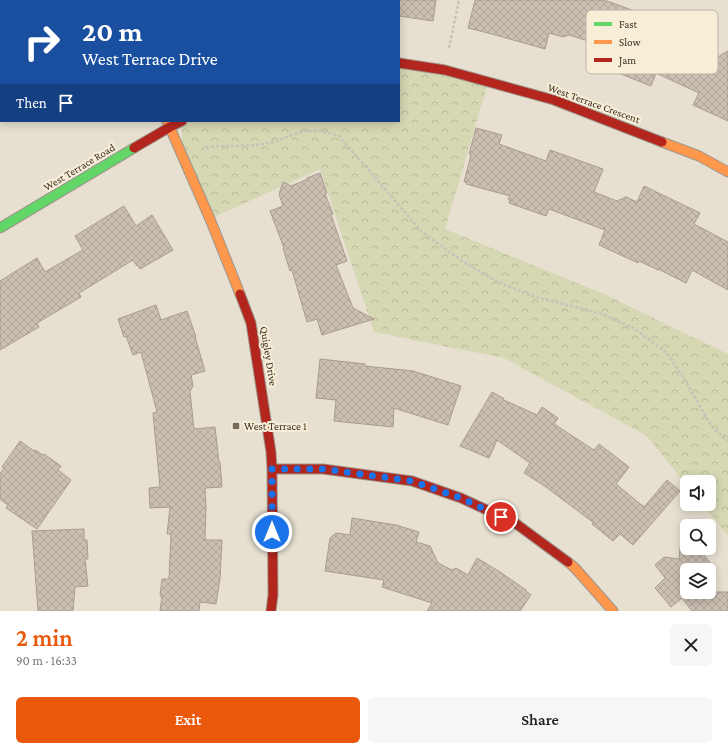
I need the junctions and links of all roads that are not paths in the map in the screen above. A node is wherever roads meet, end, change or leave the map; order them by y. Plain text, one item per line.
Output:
1 (400, 63) edge
2 (169, 124) edge
3 (728, 172) edge
4 (0, 228) edge
5 (272, 469) junction
6 (270, 611) edge
7 (613, 611) edge

1 - 3 street, West Terrace Crescent
2 - 4 street, West Terrace Road
2 - 5 street, Quigley Drive
5 - 6 street, Quigley Drive
5 - 7 street

